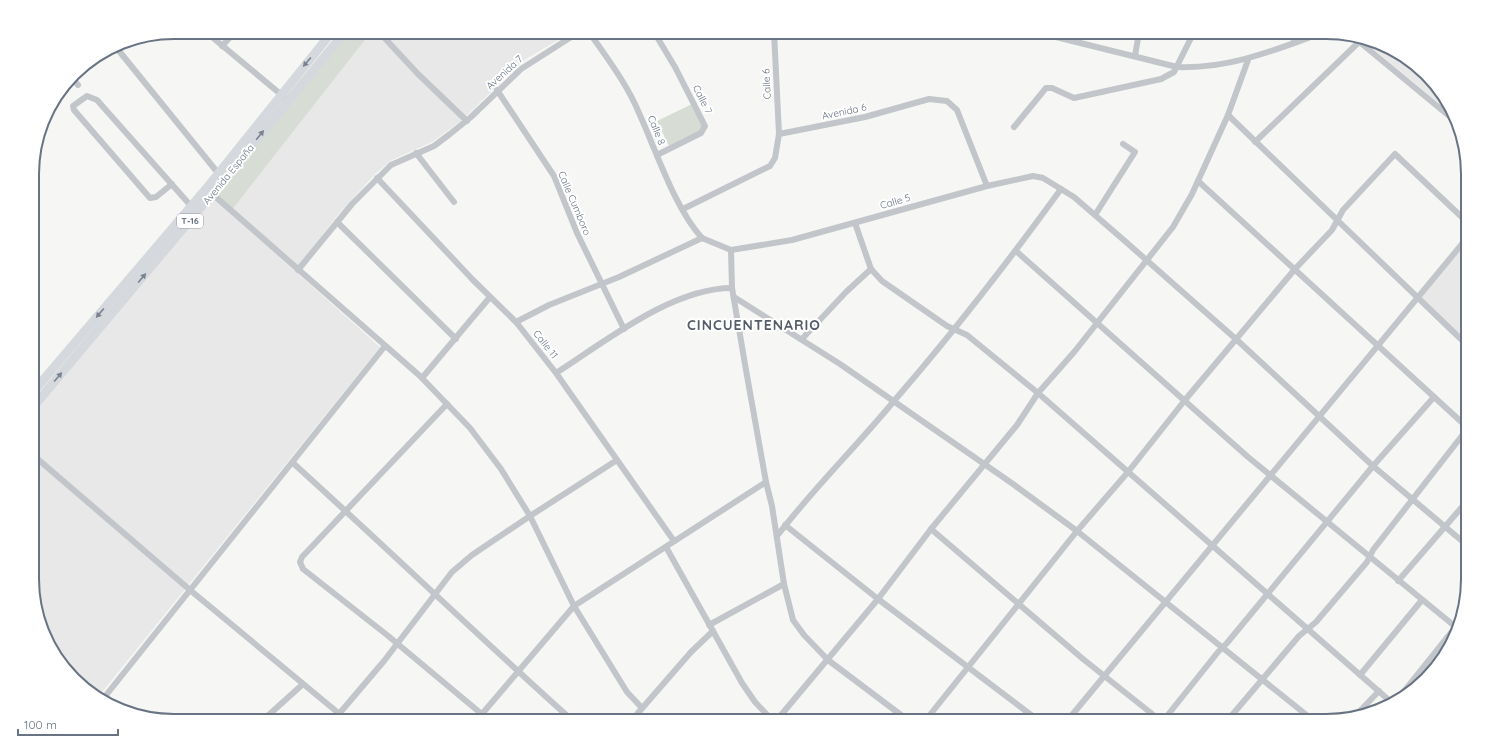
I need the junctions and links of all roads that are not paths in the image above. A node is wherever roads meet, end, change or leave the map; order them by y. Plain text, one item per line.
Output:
1 (214, 39) edge
2 (228, 39) edge
3 (326, 39) edge
4 (339, 39) edge
5 (386, 39) edge
6 (569, 39) edge
7 (594, 39) edge
8 (658, 39) edge
9 (774, 39) edge
10 (1065, 39) edge
11 (1138, 39) edge
12 (1191, 39) edge
13 (1294, 39) edge
14 (1305, 39) edge
15 (1069, 40) joint
16 (1297, 42) junction
17 (1355, 43) edge
18 (1364, 45) edge
19 (222, 46) junction
20 (119, 51) edge
21 (1135, 56) junction
22 (1248, 60) junction
23 (1177, 67) junction
24 (76, 82) edge
25 (78, 85) dead end
26 (497, 90) junction
27 (280, 94) junction
28 (288, 101) junction
29 (1447, 114) edge
30 (1228, 115) junction
31 (467, 121) junction
32 (1014, 127) dead end
33 (779, 134) junction
34 (1255, 142) junction
35 (1123, 144) dead end
36 (416, 153) junction
37 (657, 155) junction
38 (218, 173) junction
39 (377, 178) junction
40 (1198, 181) junction
41 (172, 184) junction
42 (987, 186) junction
43 (1061, 189) junction
44 (209, 192) junction
45 (454, 202) dead end
46 (191, 206) junction
47 (683, 209) junction
48 (1095, 215) junction
49 (1461, 216) edge
50 (337, 222) junction
51 (1337, 222) junction
52 (855, 223) junction
53 (702, 238) junction
54 (1461, 245) edge
55 (731, 250) junction
56 (1016, 251) junction
57 (1148, 261) junction
58 (871, 269) junction
59 (1295, 269) junction
60 (298, 270) junction
61 (602, 284) junction
62 (732, 288) junction
63 (490, 296) junction
64 (734, 297) junction
65 (1417, 298) junction
66 (516, 322) junction
67 (1098, 323) junction
68 (624, 329) junction
69 (954, 329) junction
70 (456, 339) junction
71 (802, 339) junction
72 (1461, 339) edge
73 (1237, 340) junction
74 (385, 346) junction
75 (1378, 346) junction
76 (556, 373) junction
77 (422, 378) junction
78 (39, 385) edge
79 (1038, 394) junction
80 (1434, 396) junction
81 (39, 400) edge
82 (1184, 400) junction
83 (894, 402) junction
84 (447, 404) junction
85 (1318, 416) junction
86 (1461, 421) edge
87 (1461, 437) edge
88 (39, 460) edge
89 (617, 460) junction
90 (293, 463) junction
91 (983, 464) junction
92 (1373, 466) junction
93 (1128, 472) junction
94 (1270, 475) junction
95 (766, 482) junction
96 (1413, 500) junction
97 (1461, 509) edge
98 (346, 511) junction
99 (530, 516) junction
100 (1327, 521) junction
101 (785, 525) junction
102 (1446, 528) junction
103 (931, 529) junction
104 (1077, 531) junction
105 (777, 536) junction
106 (1461, 540) edge
107 (674, 541) junction
108 (1212, 545) junction
109 (666, 547) junction
110 (1369, 557) junction
111 (1398, 581) junction
112 (784, 584) junction
113 (190, 590) junction
114 (1268, 594) junction
115 (435, 595) junction
116 (878, 599) junction
117 (1422, 600) junction
118 (1166, 602) junction
119 (1019, 604) junction
120 (574, 606) junction
121 (1453, 623) edge
122 (709, 625) junction
123 (1307, 629) junction
124 (713, 631) junction
125 (1448, 638) edge
126 (397, 644) junction
127 (1223, 647) junction
128 (828, 660) junction
129 (968, 667) junction
130 (518, 672) junction
131 (1104, 675) junction
132 (1360, 675) junction
133 (1262, 678) junction
134 (304, 684) junction
135 (1410, 684) edge
136 (1379, 691) junction
137 (105, 695) edge
138 (1388, 699) edge
139 (642, 708) junction
140 (1362, 709) edge
141 (339, 713) joint
142 (270, 714) edge
143 (481, 714) joint
144 (565, 714) edge
145 (637, 714) edge
146 (768, 714) edge
147 (781, 714) edge
148 (900, 714) edge
149 (931, 714) edge
150 (1029, 714) edge
151 (1073, 714) edge
152 (1153, 714) edge
153 (1168, 714) edge
154 (1233, 714) edge
155 (1306, 714) edge

1 - 19 street
2 - 19 street
3 -> 27 highway, Avenida España / T-16
4 - 28 highway, Avenida España / T-16
5 - 31 street
6 - 26 street, Avenida 7
7 - 37 street, Calle 8
8 - 37 street, Calle 7
9 - 33 street, Calle 6
10 - 15 street
11 - 21 street
12 - 23 street
13 - 16 street
14 - 16 street
15 - 21 street
16 - 22 street
17 - 34 street
18 - 29 street
19 - 27 street
20 - 38 street
21 - 23 street
22 - 23 street
22 - 30 street
23 - 32 street
24 - 25 street
26 - 31 street, Avenida 7
26 - 61 street, Calle Cumboro
27 - 28 street
27 - 38 highway, Avenida España / T-16
44 -> 28 highway, Avenida España / T-16
30 - 34 street
30 - 40 street
31 - 36 street, Avenida 7
33 - 42 street, Avenida 6
33 - 47 street
34 - 51 street
35 - 48 street
36 - 39 street, Avenida 7
36 - 45 street
37 - 47 street, Calle 8
38 - 44 highway, Avenida España / T-16
39 - 50 street, Avenida 7
39 - 63 street, Calle 11
40 - 57 street
40 - 59 street
41 - 41 street
41 - 46 street
42 - 43 street, Calle 5
42 - 52 street, Calle 5
43 - 48 street, Calle 5
43 - 56 street
44 - 46 highway, Avenida España / T-16
44 - 60 street
81 -> 44 highway, Avenida España / T-16
46 -> 78 highway, Avenida España / T-16
47 - 53 street, Calle 8
48 - 57 street, Calle 5
49 - 51 street
50 - 60 street, Avenida 7
50 - 70 street
51 - 59 street
51 - 65 street
52 - 55 street, Calle 5
52 - 58 street
53 - 55 street
53 - 61 street
54 - 65 street
55 - 62 street
56 - 67 street
56 - 69 street
57 - 67 street
57 - 73 street, Calle 5
58 - 69 street
58 - 71 street
59 - 73 street
59 - 75 street
60 - 74 street
61 - 66 street
61 - 68 street, Calle Cumboro
62 - 64 street
62 - 68 street
63 - 66 street, Calle 11
63 - 70 street
64 - 71 street
64 - 95 street
65 - 72 street
65 - 75 street
66 - 76 street, Calle 11
67 - 79 street
67 - 82 street
68 - 76 street
69 - 79 street
69 - 83 street
70 - 77 street
71 - 83 street
73 - 82 street
73 - 85 street, Calle 5
74 - 77 street
74 - 90 street
75 - 80 street
75 - 85 street
76 - 89 street, Calle 11
77 - 84 street
79 - 91 street
79 - 93 street
80 - 86 street
80 - 92 street
82 - 93 street
82 - 94 street
83 - 91 street
83 - 101 street
84 - 98 street
84 - 99 street
85 - 92 street, Calle 5
85 - 94 street
87 - 96 street
88 - 113 street
89 - 99 street
89 - 107 street, Calle 11
90 - 98 street
90 - 113 street
91 - 103 street
91 - 104 street
92 - 96 street, Calle 5
92 - 100 street
93 - 104 street
93 - 108 street
94 - 100 street
94 - 108 street
95 - 105 street
95 - 107 street
96 - 102 street, Calle 5
96 - 110 street
97 - 102 street
98 - 115 street
98 - 126 street
99 - 115 street
99 - 120 street
100 - 110 street
100 - 114 street
101 - 105 street
101 - 116 street
102 - 106 street, Calle 5
102 - 111 street
103 - 116 street
103 - 119 street
104 - 118 street
104 - 119 street
105 - 112 street
107 - 109 street
108 - 114 street
108 - 118 street
109 - 120 street
109 - 122 street
110 - 111 street
110 - 123 street
111 - 117 street
112 - 122 street
112 - 128 street
113 - 134 street
113 - 137 street
114 - 123 street
114 - 127 street
115 - 126 street
115 - 130 street
116 - 128 street
116 - 129 street
117 - 121 street
117 - 132 street
118 - 127 street
118 - 131 street
119 - 129 street
119 - 131 street
120 - 130 street
120 - 139 street
122 - 124 street
123 - 132 street
123 - 133 street
124 - 139 street
124 - 146 street
125 - 135 street
126 - 141 street
126 - 143 street
127 - 133 street
127 - 153 street
128 - 147 street
128 - 148 street
129 - 149 street
129 - 150 street
130 - 143 street
130 - 144 street
131 - 151 street
131 - 152 street
132 - 136 street
133 - 154 street
133 - 155 street
134 - 141 street
134 - 142 street
136 - 138 street
136 - 140 street
139 - 145 street

